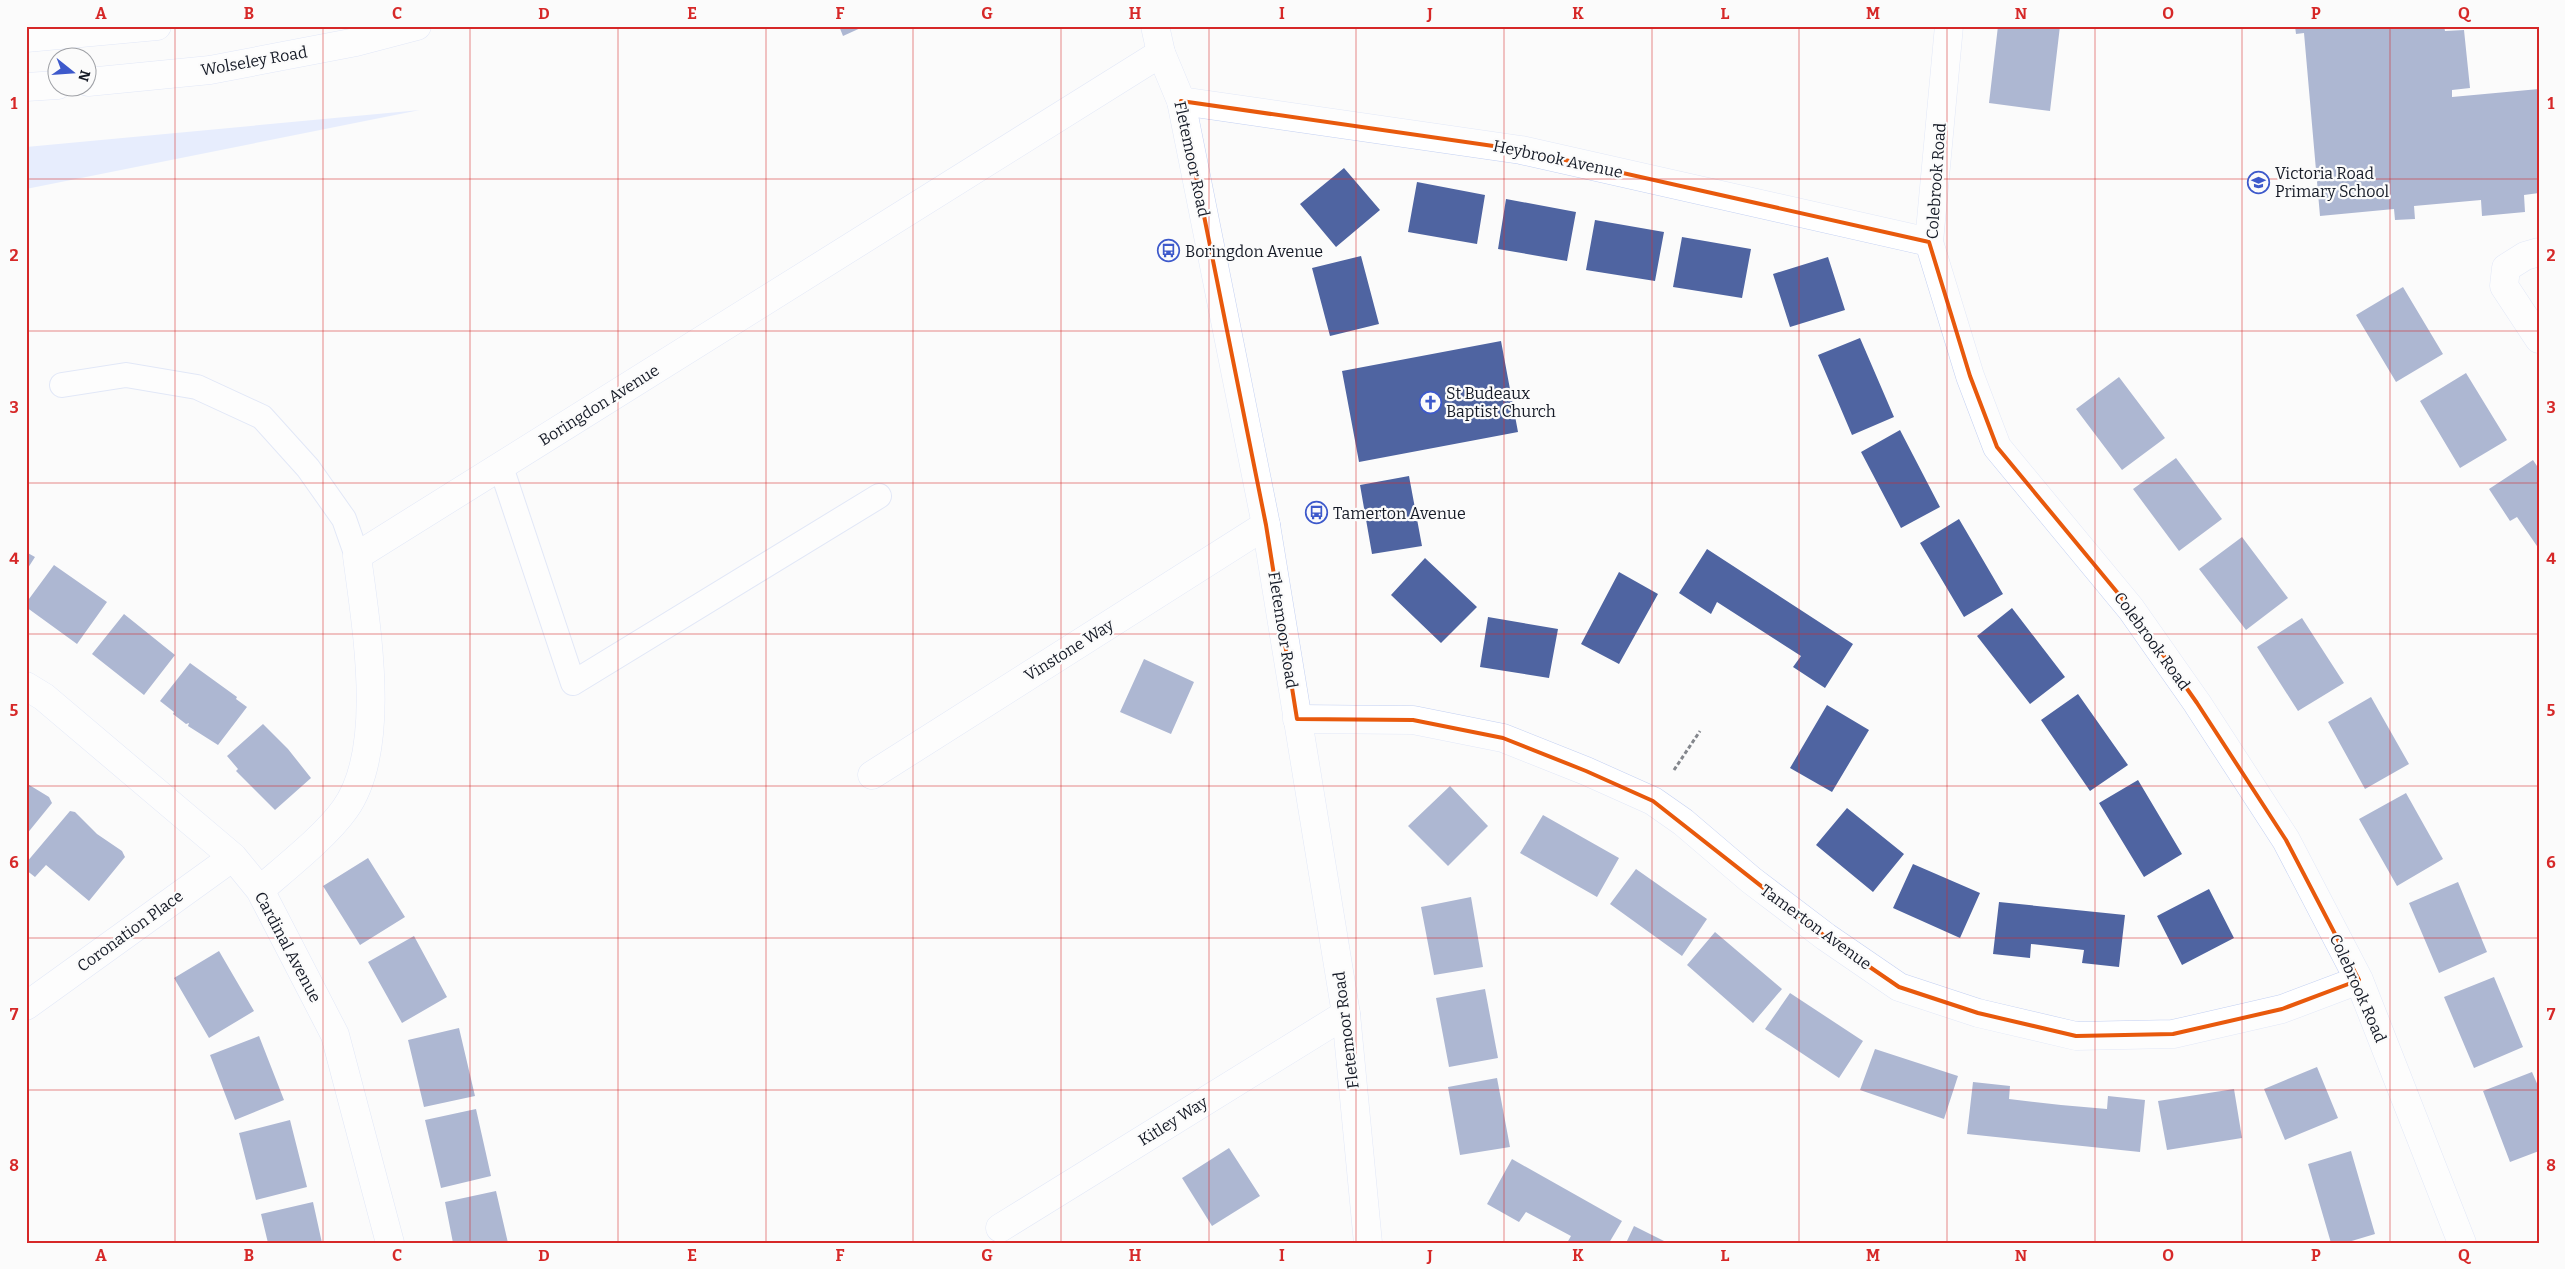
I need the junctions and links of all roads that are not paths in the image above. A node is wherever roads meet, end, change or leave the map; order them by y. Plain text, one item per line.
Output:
1 (157, 26) edge
2 (418, 26) edge
3 (1155, 26) edge
4 (1949, 26) edge
5 (110, 28) edge
6 (26, 38) edge
7 (1161, 53) junction
8 (98, 81) edge
9 (48, 85) edge
10 (26, 87) edge
11 (1181, 102) junction
12 (1930, 242) junction
13 (2539, 252) edge
14 (2539, 339) edge
15 (62, 385) dead end
16 (500, 467) junction
17 (879, 496) dead end
18 (1266, 525) junction
19 (356, 556) junction
20 (26, 686) edge
21 (1297, 719) junction
22 (872, 775) dead end
23 (233, 857) junction
24 (260, 890) junction
25 (2359, 980) junction
26 (26, 1006) edge
27 (1346, 1014) junction
28 (1000, 1228) dead end
29 (390, 1243) edge
30 (1368, 1243) edge
31 (2462, 1243) edge

1 - 5 street
2 - 8 street, Wolseley Road
3 - 7 street, Fletemoor Road
4 - 12 street, Colebrook Road
5 - 6 street
7 - 11 street, Fletemoor Road
7 - 16 street, Boringdon Avenue
9 - 10 street
11 - 12 street, Heybrook Avenue
11 - 18 street, Fletemoor Road
12 - 25 street, Colebrook Road
13 - 14 street
15 - 19 lane
16 - 17 lane
16 - 19 street, Boringdon Avenue
18 - 21 street, Fletemoor Road
18 - 22 street, Vinstone Way
19 - 24 street
20 - 23 street, Cardinal Avenue
21 - 25 street, Tamerton Avenue
21 - 27 street, Fletemoor Road
23 - 24 street, Cardinal Avenue
23 - 26 street, Coronation Place
24 - 29 street, Cardinal Avenue
25 - 31 street, Colebrook Road
27 - 28 street, Kitley Way
27 - 30 street, Fletemoor Road

